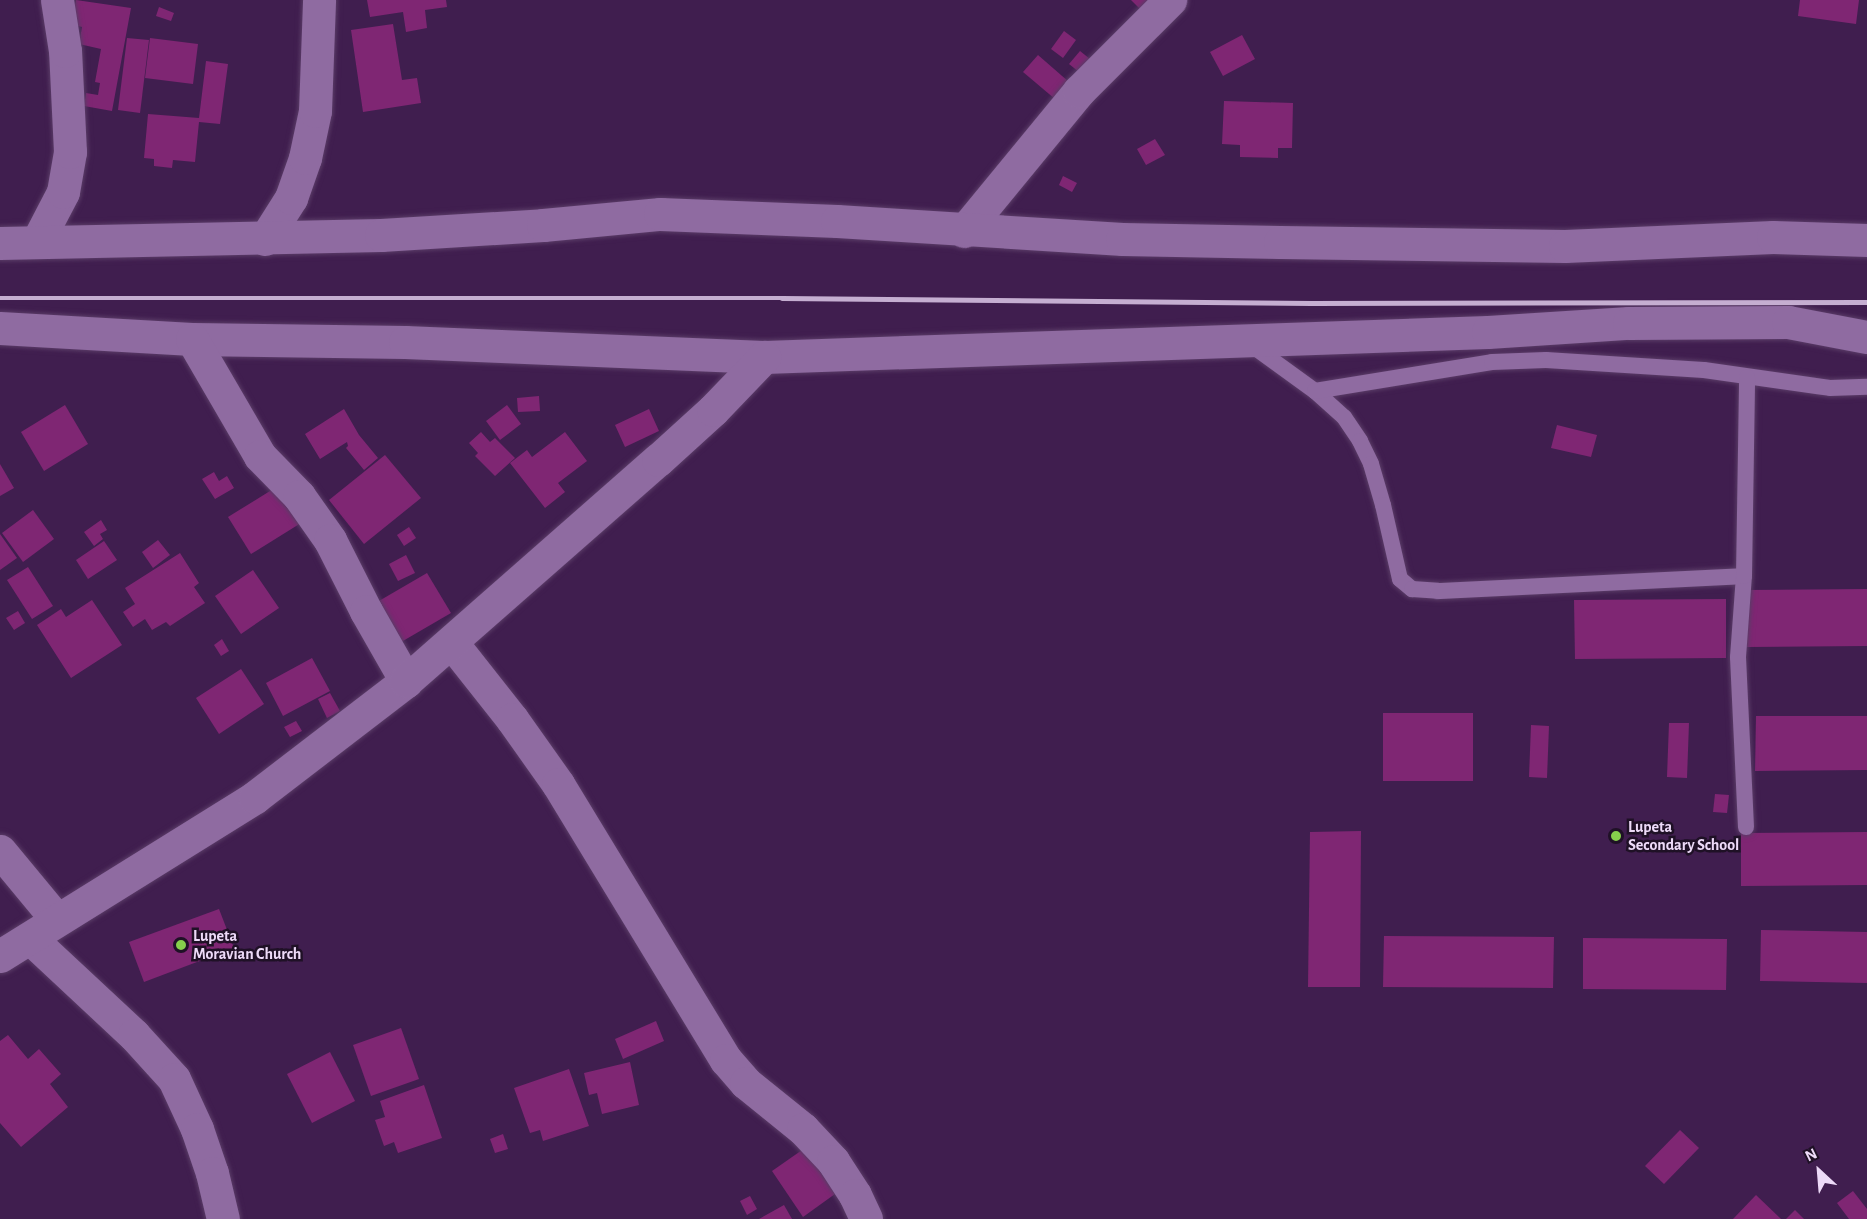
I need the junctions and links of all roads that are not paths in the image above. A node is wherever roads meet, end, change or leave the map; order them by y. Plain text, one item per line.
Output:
1 (57, 0) edge
2 (320, 0) edge
3 (1170, 0) edge
4 (964, 231) junction
5 (265, 239) junction
6 (1867, 240) edge
7 (37, 242) junction
8 (0, 243) edge
9 (0, 328) edge
10 (1867, 338) edge
11 (192, 339) junction
12 (1244, 340) junction
13 (764, 357) junction
14 (1747, 377) junction
15 (1867, 387) edge
16 (1315, 391) junction
17 (1744, 576) junction
18 (452, 643) junction
19 (406, 681) junction
20 (1746, 827) dead end
21 (0, 851) edge
22 (57, 920) junction
23 (30, 938) junction
24 (0, 956) edge
25 (223, 1219) edge
26 (866, 1219) edge

1 - 7 street
2 - 5 street
3 - 4 street
4 - 5 street
4 - 6 street
5 - 7 street
7 - 8 street
9 - 11 street
10 - 12 street
11 - 13 street
11 - 19 street
12 - 13 street
12 - 16 lane
13 - 18 street
14 - 15 lane
14 - 16 lane
14 - 17 lane
16 - 17 lane
17 - 20 lane
18 - 19 street
18 - 26 street
19 - 22 street
21 - 22 street
22 - 23 street
23 - 24 street
23 - 25 street

